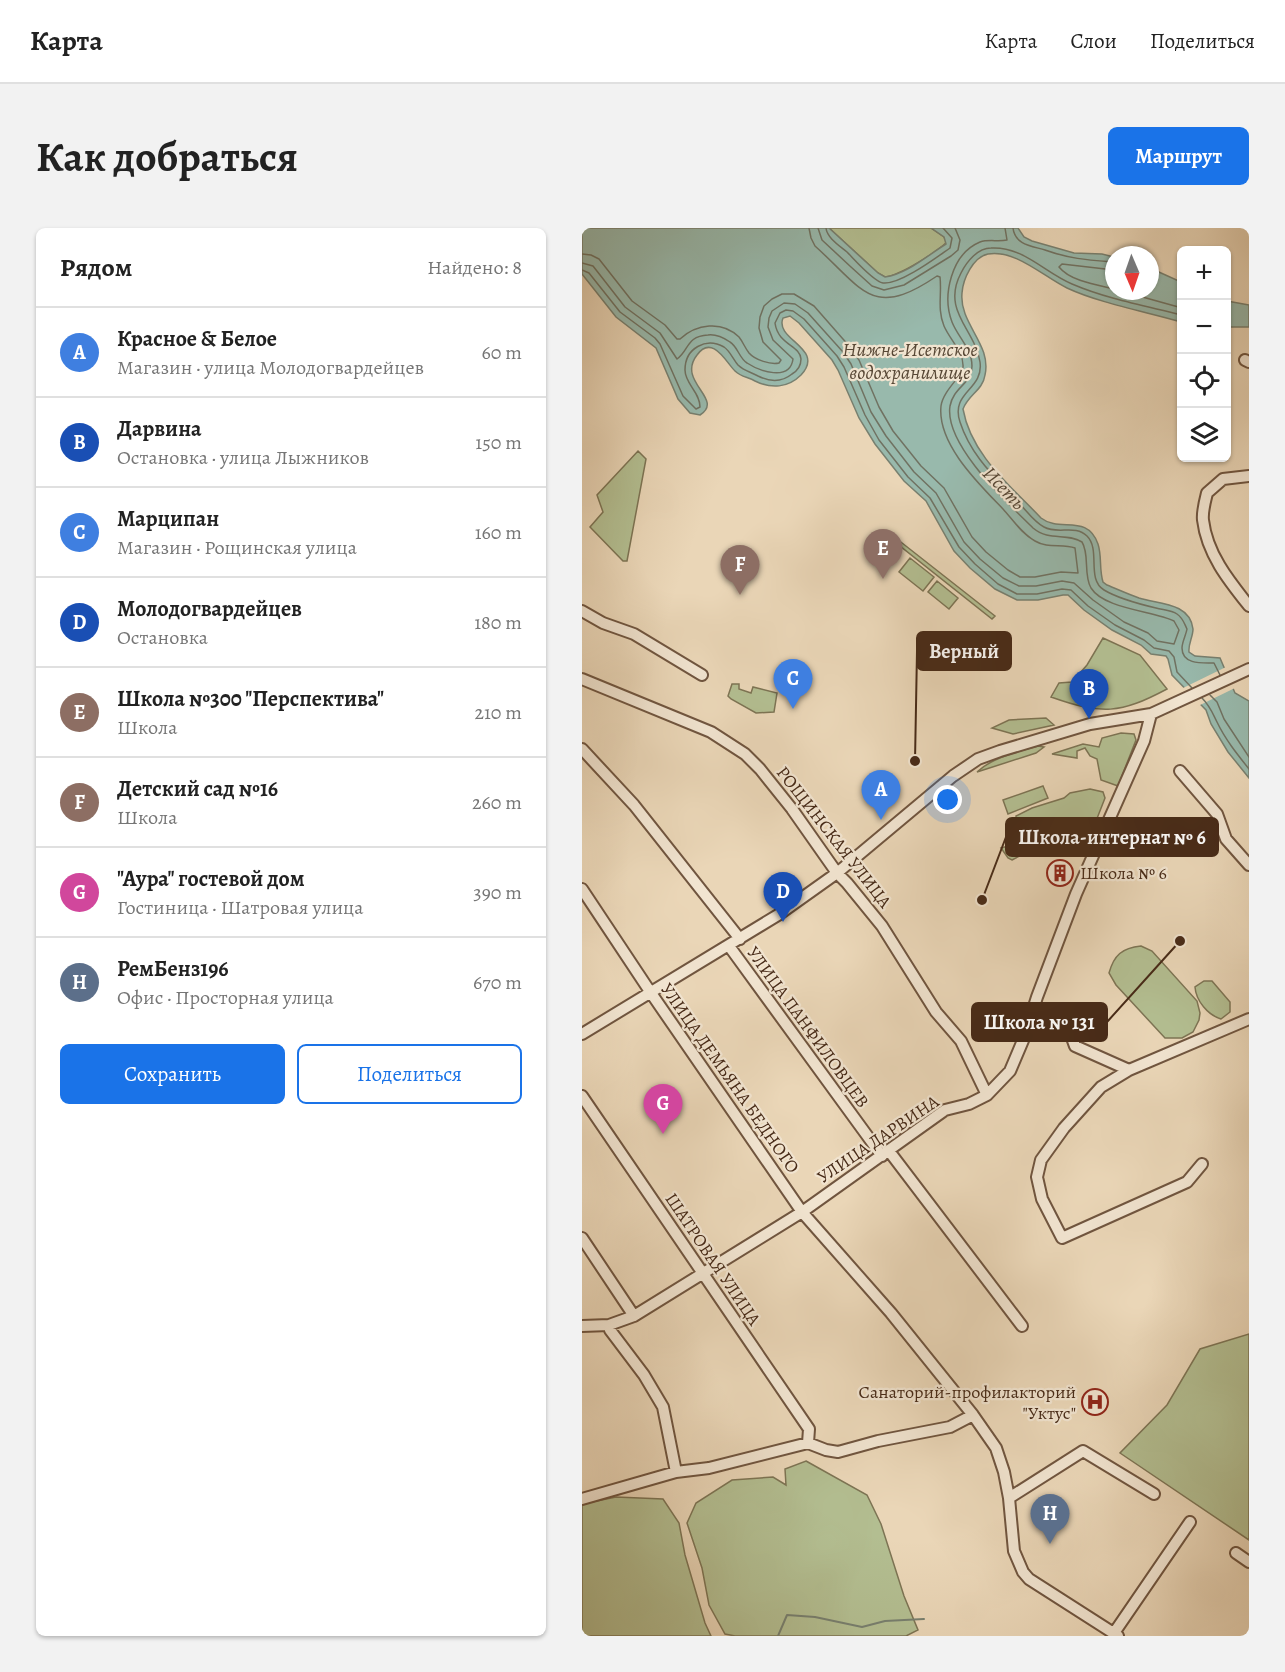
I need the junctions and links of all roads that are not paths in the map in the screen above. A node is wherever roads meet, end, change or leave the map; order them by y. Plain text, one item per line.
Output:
1 (1249, 476) edge
2 (1249, 606) edge
3 (582, 611) edge
4 (1249, 669) edge
5 (702, 675) dead end
6 (582, 679) edge
7 (1151, 714) junction
8 (582, 749) edge
9 (1180, 771) dead end
10 (1249, 865) edge
11 (837, 873) junction
12 (582, 889) edge
13 (740, 939) junction
14 (729, 946) junction
15 (651, 993) junction
16 (1249, 1019) edge
17 (1030, 1020) junction
18 (582, 1034) edge
19 (1129, 1070) junction
20 (987, 1095) junction
21 (582, 1096) edge
22 (886, 1153) junction
23 (1202, 1164) dead end
24 (802, 1212) junction
25 (582, 1238) edge
26 (703, 1275) junction
27 (634, 1316) junction
28 (609, 1325) junction
29 (582, 1326) edge
30 (1022, 1326) dead end
31 (973, 1415) junction
32 (808, 1443) junction
33 (676, 1472) junction
34 (1154, 1494) dead end
35 (1009, 1498) junction
36 (582, 1499) edge
37 (1190, 1522) dead end
38 (1236, 1553) dead end
39 (1249, 1562) edge
40 (1116, 1635) edge

1 - 2 street
3 - 5 street
4 - 7 street
6 - 11 street, РОЩИНСКАЯ УЛИЦА
7 - 11 street
7 - 17 street, УЛИЦА ДАРВИНА
8 - 13 street, УЛИЦА ПАНФИЛОВЦЕВ
9 - 10 street
11 - 13 street
11 - 20 street, РОЩИНСКАЯ УЛИЦА
12 - 15 street, УЛИЦА ДЕМЬЯНА БЕДНОГО
13 - 14 street
14 - 15 street
14 - 22 street, УЛИЦА ПАНФИЛОВЦЕВ
15 - 18 street
15 - 24 street, УЛИЦА ДЕМЬЯНА БЕДНОГО
16 - 19 street
17 - 19 street
17 - 20 street, УЛИЦА ДАРВИНА
19 - 23 street
20 - 22 street, УЛИЦА ДАРВИНА
21 - 26 street, ШАТРОВАЯ УЛИЦА
22 - 24 street, УЛИЦА ДАРВИНА
22 - 30 street, УЛИЦА ПАНФИЛОВЦЕВ
24 - 26 street, УЛИЦА ДАРВИНА
24 - 31 street, УЛИЦА ДЕМЬЯНА БЕДНОГО
25 - 27 street
26 - 27 street, УЛИЦА ДАРВИНА
26 - 32 street, ШАТРОВАЯ УЛИЦА
27 - 28 street, УЛИЦА ДАРВИНА
28 - 29 street, УЛИЦА ДАРВИНА
28 - 33 street
31 - 32 street
31 - 35 street, УЛИЦА ДЕМЬЯНА БЕДНОГО
32 - 33 street
33 - 36 street
34 - 35 street
35 - 40 street, УЛИЦА ДЕМЬЯНА БЕДНОГО
37 - 40 street
38 - 39 street

